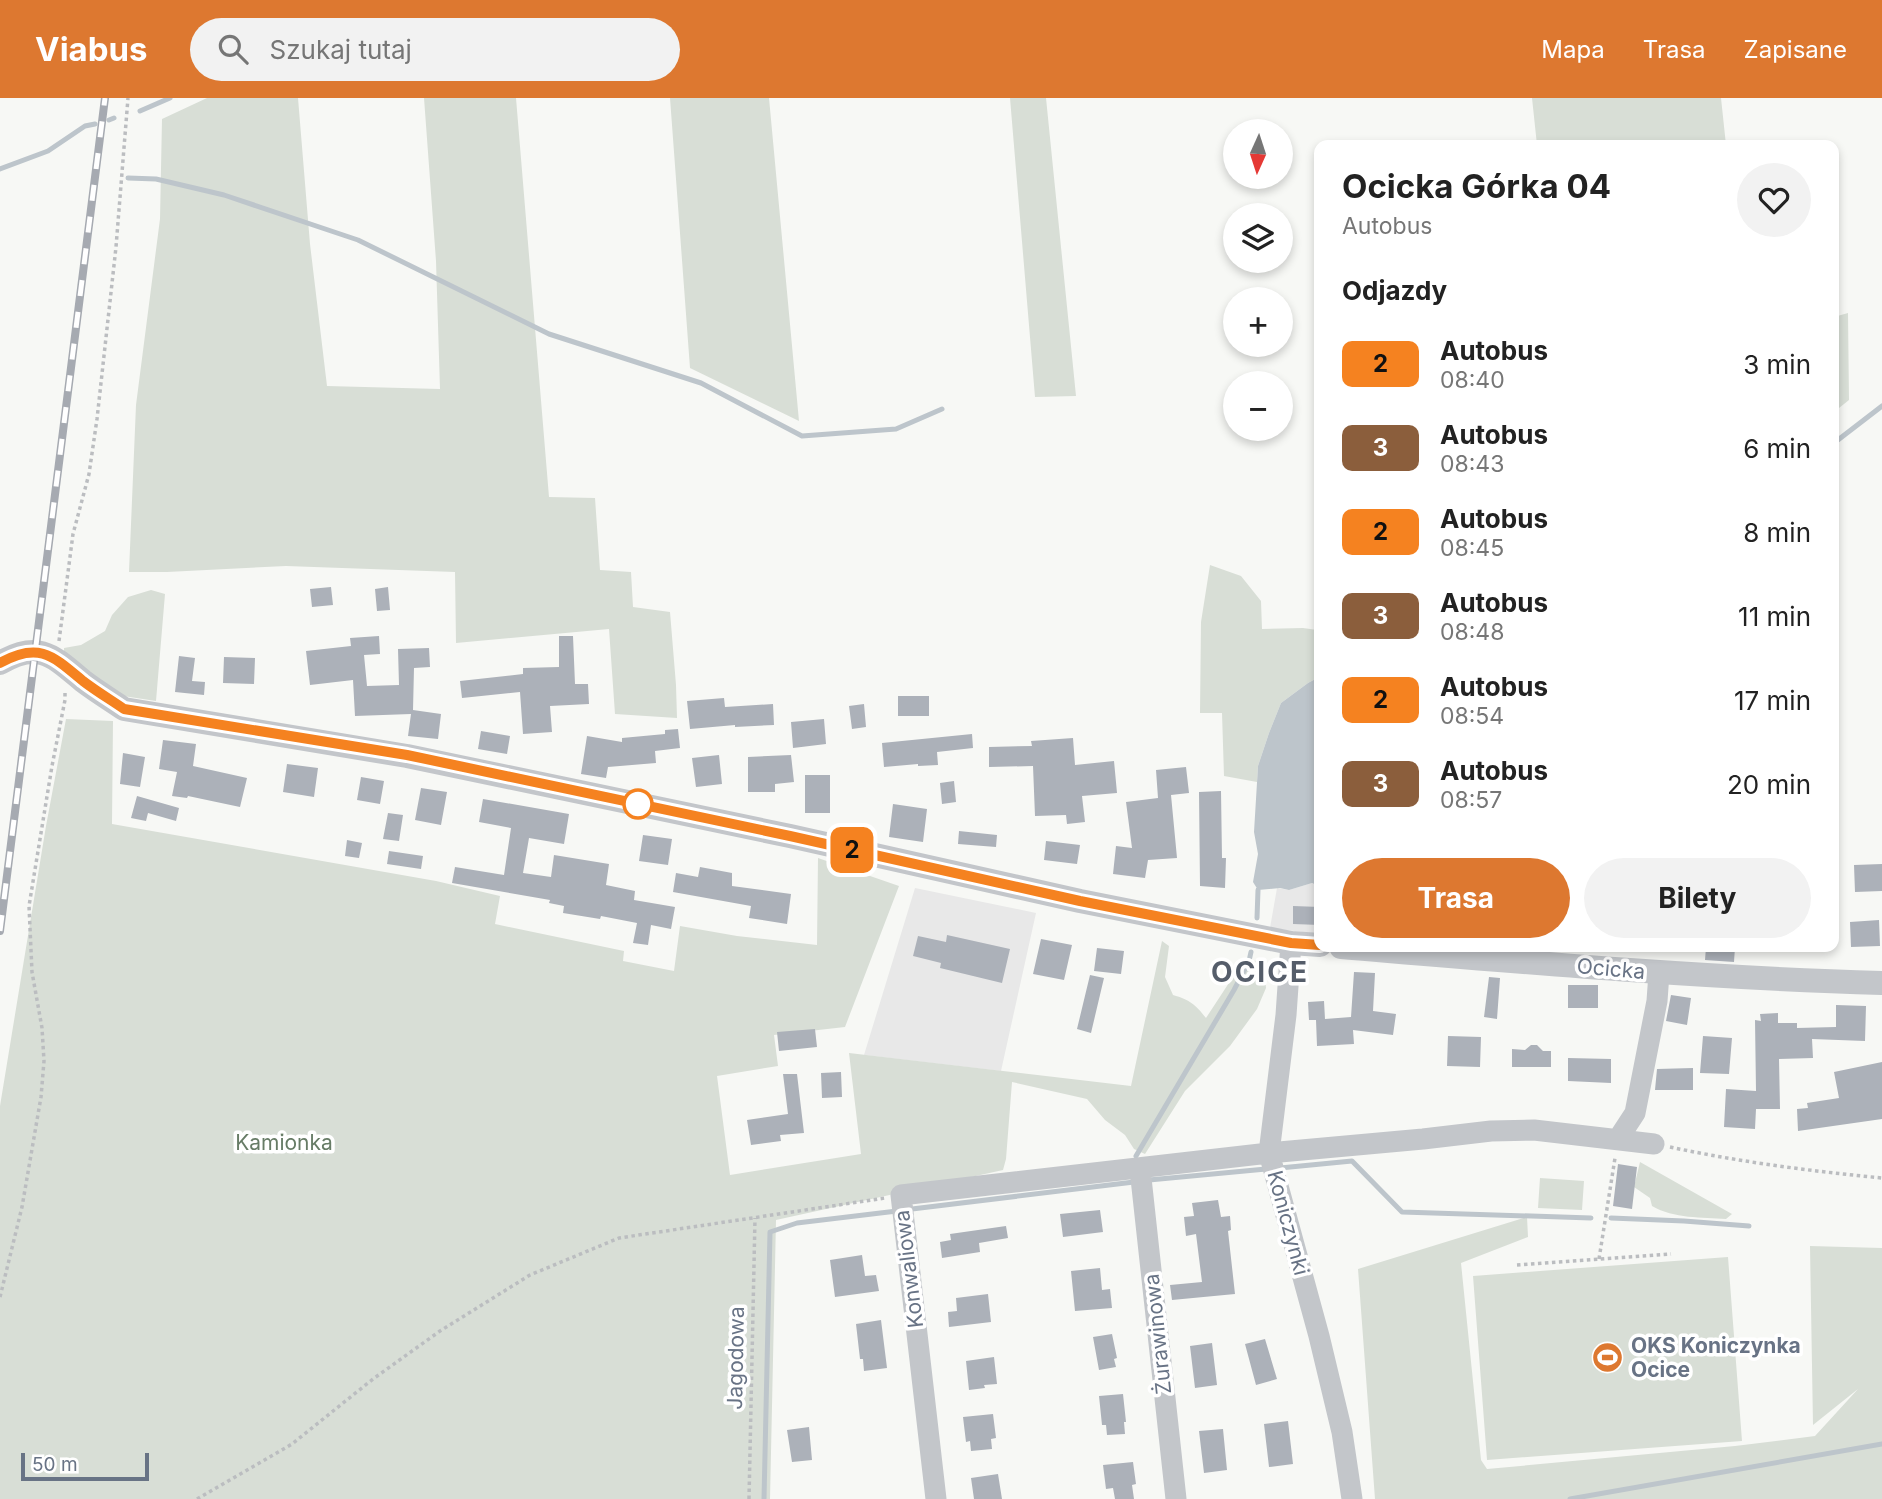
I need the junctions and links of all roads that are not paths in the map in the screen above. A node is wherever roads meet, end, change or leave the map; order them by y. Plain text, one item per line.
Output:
1 (0, 663) edge
2 (1291, 943) junction
3 (1314, 945) edge
4 (1402, 952) edge
5 (1659, 973) junction
6 (1882, 983) edge
7 (1618, 1139) junction
8 (1654, 1144) road end
9 (1269, 1153) junction
10 (1140, 1169) junction
11 (936, 1499) edge
12 (1176, 1499) edge
13 (1352, 1499) edge

1 - 2 street
2 - 3 street
2 - 9 street, Koniczynki
4 - 5 street, Ocicka
5 - 6 street, Ocicka
5 - 7 street
7 - 8 street, Konwaliowa
7 - 9 street, Konwaliowa
9 - 10 street, Konwaliowa
9 - 13 street, Koniczynki
10 - 11 street, Konwaliowa
10 - 12 street, Żurawinowa

